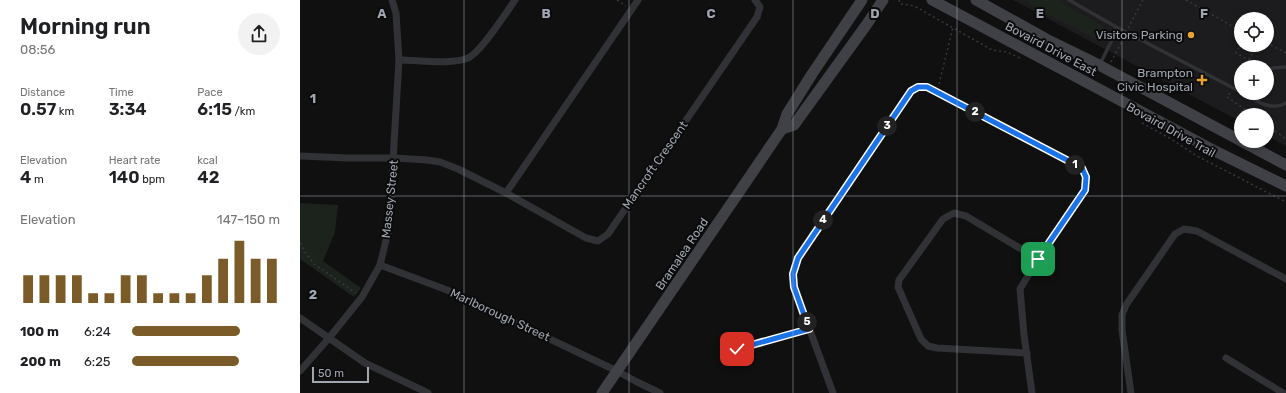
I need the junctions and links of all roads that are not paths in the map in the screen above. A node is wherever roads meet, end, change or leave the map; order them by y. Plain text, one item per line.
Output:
1 (392, 0) edge
2 (515, 0) edge
3 (638, 0) edge
4 (755, 0) edge
5 (883, 0) edge
6 (893, 0) edge
7 (932, 0) edge
8 (976, 0) edge
9 (1069, 0) edge
10 (859, 3) edge
11 (867, 24) junction
12 (1118, 28) junction
13 (399, 60) junction
14 (1099, 65) junction
15 (1286, 67) edge
16 (1274, 68) edge
17 (1234, 89) edge
18 (1257, 101) edge
19 (1286, 103) edge
20 (782, 129) junction
21 (300, 156) edge
22 (394, 158) junction
23 (1286, 165) edge
24 (1286, 186) edge
25 (506, 193) junction
26 (1038, 259) junction
27 (380, 265) junction
28 (1286, 279) edge
29 (300, 318) edge
30 (809, 329) junction
31 (329, 338) junction
32 (737, 349) dead end
33 (1027, 353) junction
34 (1226, 358) dead end
35 (300, 371) edge
36 (617, 371) junction
37 (428, 393) edge
38 (602, 393) edge
39 (660, 393) edge
40 (832, 393) edge
41 (1032, 393) edge
42 (1131, 393) edge
43 (1284, 393) edge

1 - 13 street, Massey Street
2 - 13 street
3 - 25 street
4 - 25 street, Mancroft Crescent
5 - 11 main road, Bramalea Road
6 - 11 main road
7 - 24 main road, Bovaird Drive East
8 - 14 main road, Bovaird Drive East
9 - 12 lane
10 - 20 main road, Bramalea Road
11 - 20 main road, Bramalea Road
12 - 14 lane
12 - 17 lane
13 - 22 street, Massey Street
14 - 23 main road, Bovaird Drive East
15 - 16 lane
18 - 19 lane
20 - 36 main road, Bramalea Road
21 - 22 street, Mancroft Crescent
22 - 25 street, Mancroft Crescent
22 - 27 street, Massey Street
26 - 30 street
26 - 33 street
26 - 33 street
27 - 31 street, Massey Street
27 - 36 street, Marlborough Street
28 - 42 street
29 - 31 street
30 - 32 street
30 - 40 street
31 - 35 street, Massey Street
31 - 37 street
33 - 41 street
34 - 43 street
36 - 38 main road, Bramalea Road
36 - 39 street, Marlborough Street

